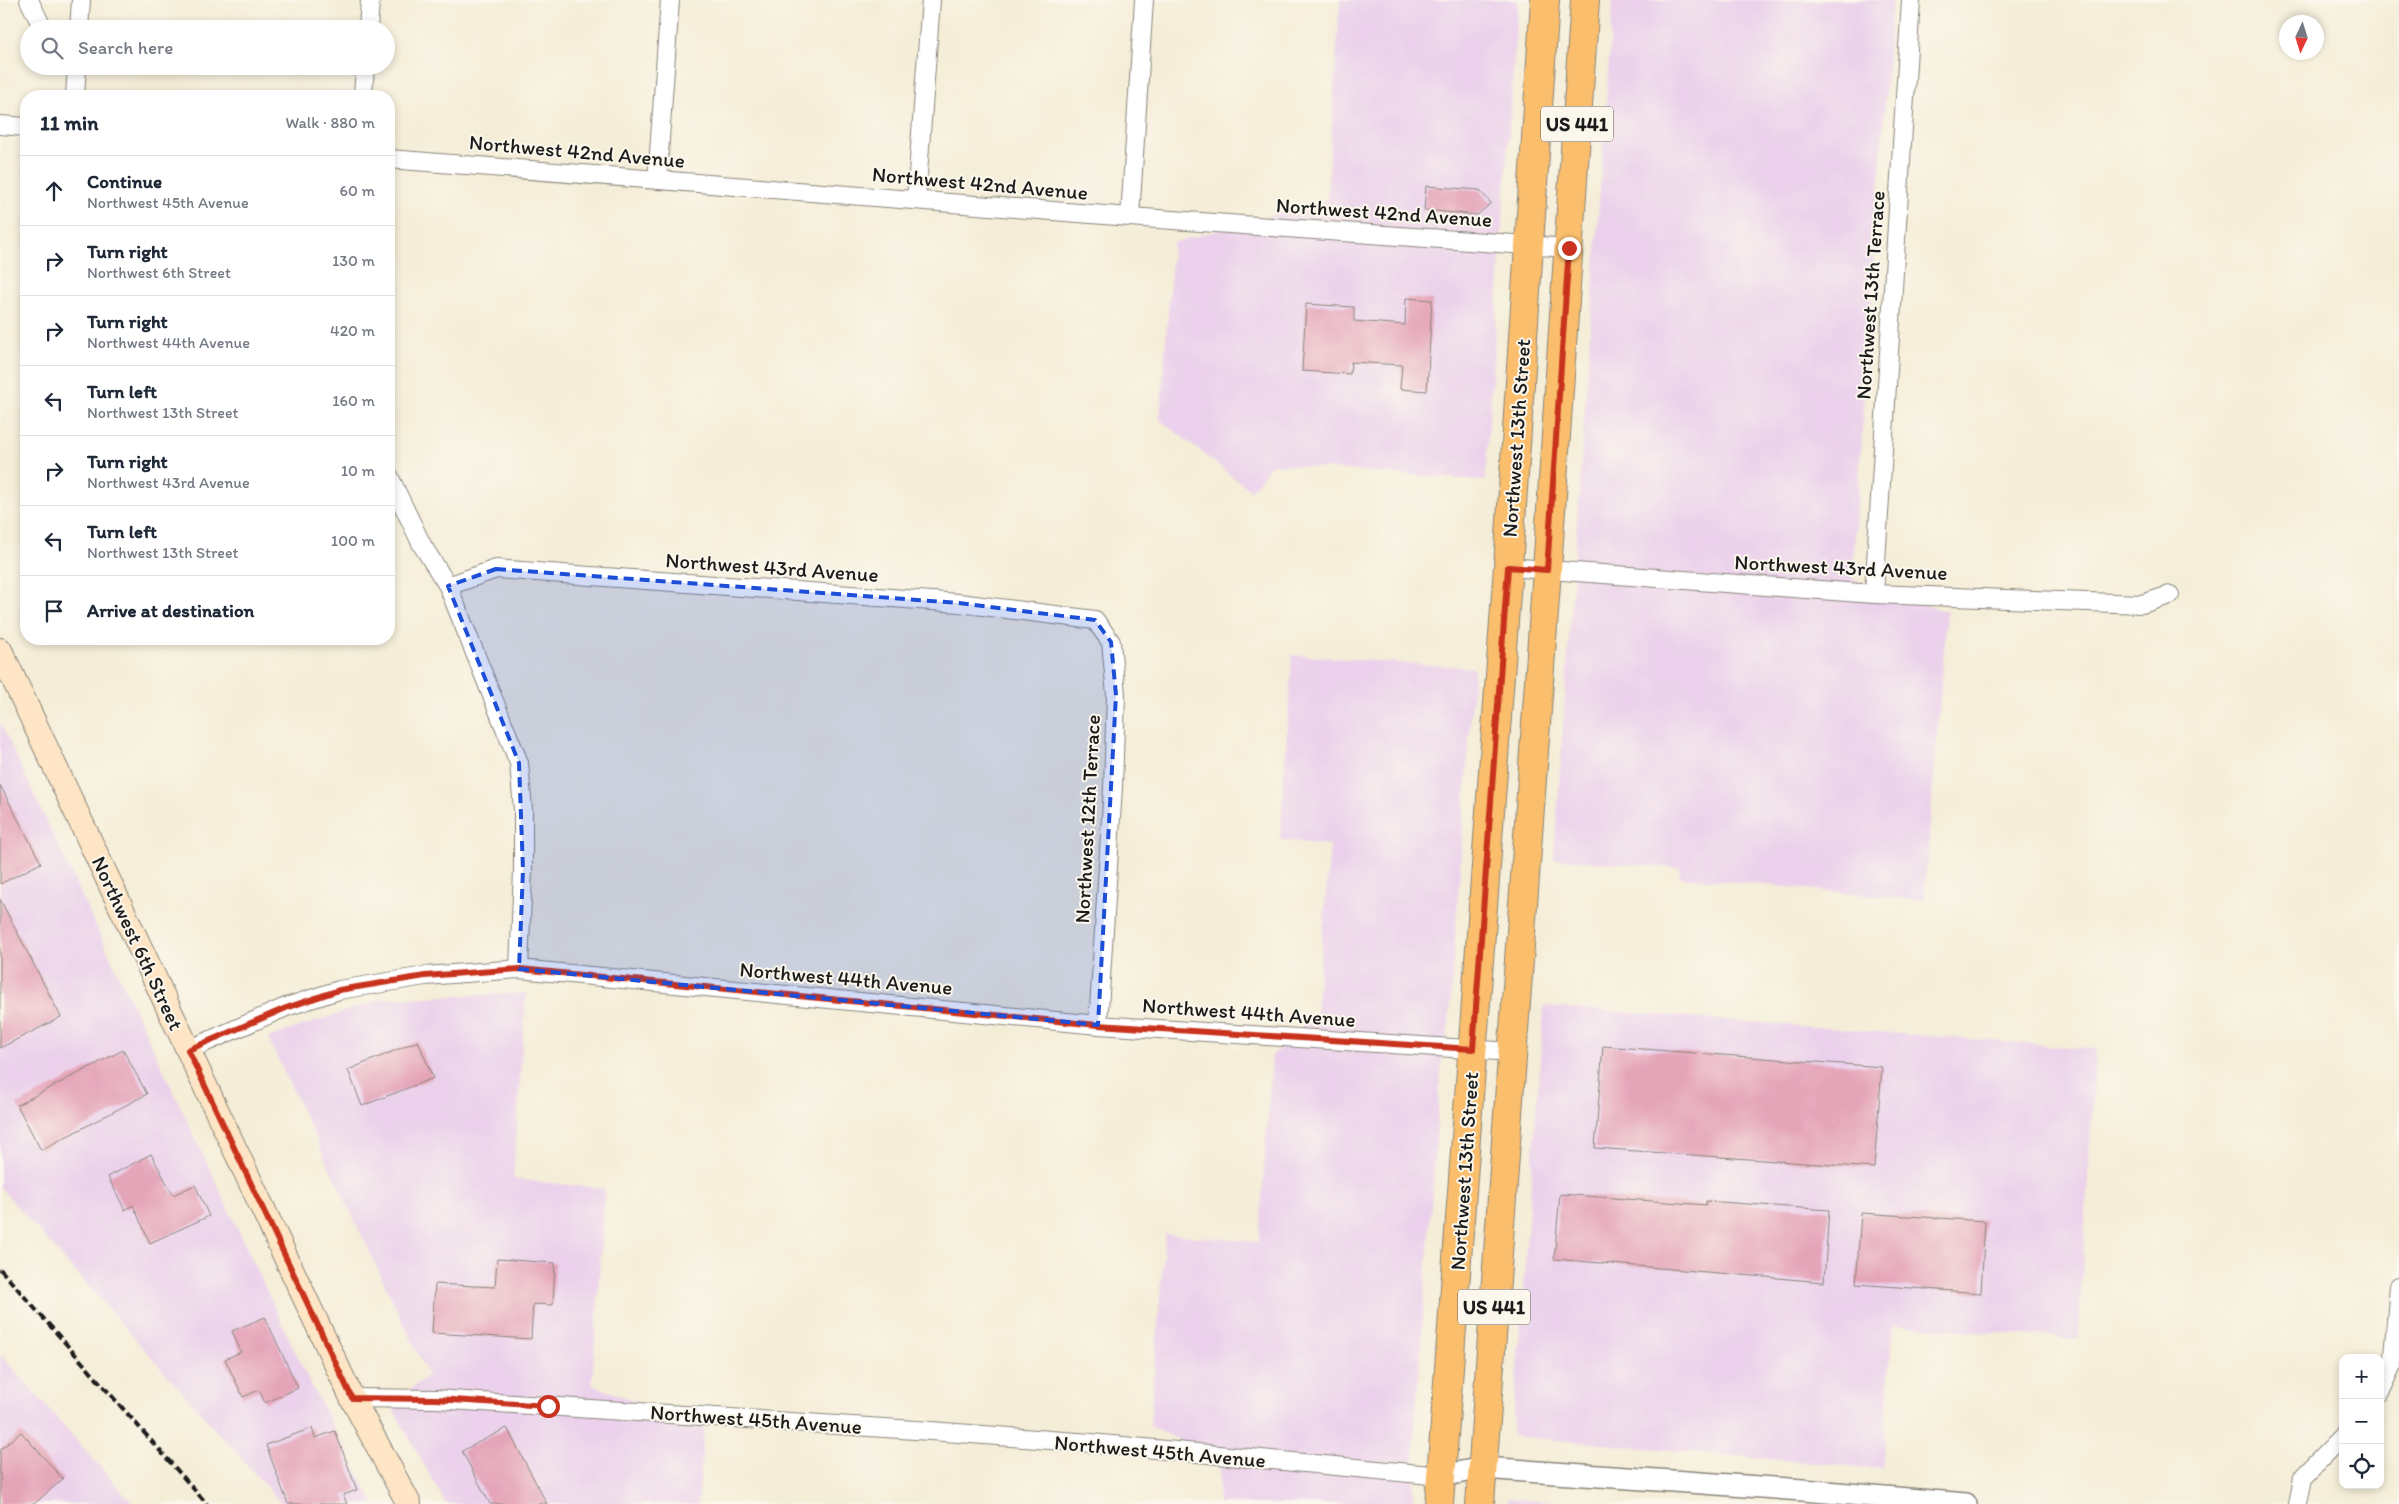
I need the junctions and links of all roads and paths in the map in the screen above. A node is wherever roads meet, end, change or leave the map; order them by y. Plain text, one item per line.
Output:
1 (29, 0) edge
2 (81, 0) edge
3 (370, 0) edge
4 (670, 0) edge
5 (930, 0) edge
6 (1144, 0) edge
7 (1545, 0) edge
8 (1585, 0) edge
9 (1911, 0) edge
10 (39, 20) edge
11 (80, 20) edge
12 (369, 20) edge
13 (73, 75) edge
14 (364, 75) edge
15 (74, 90) edge
16 (363, 90) edge
17 (0, 125) edge
18 (20, 127) edge
19 (395, 158) edge
20 (657, 180) junction
21 (916, 200) junction
22 (1130, 217) junction
23 (1528, 244) junction
24 (1569, 248) junction
25 (395, 489) edge
26 (1508, 567) junction
27 (1547, 570) junction
28 (448, 586) junction
29 (1874, 594) junction
30 (2170, 595) dead end
31 (1095, 620) joint
32 (0, 650) edge
33 (520, 969) junction
34 (1098, 1025) junction
35 (1473, 1049) junction
36 (188, 1050) junction
37 (1513, 1052) junction
38 (2399, 1286) edge
39 (2384, 1384) edge
40 (352, 1398) junction
41 (2339, 1440) edge
42 (1483, 1468) junction
43 (1441, 1476) junction
44 (409, 1504) edge
45 (1439, 1504) edge
46 (1480, 1504) edge
47 (1966, 1504) edge
48 (2298, 1504) edge

1 - 10 street
2 - 11 street
3 - 12 street
4 - 20 street
5 - 21 street
6 - 22 street
7 - 23 main road, Northwest 13th Street / US 441
8 - 24 main road, Northwest 13th Street / US 441
9 - 29 street, Northwest 13th Terrace
13 - 15 street
14 - 16 street
17 - 18 street
19 - 20 street, Northwest 42nd Avenue
20 - 21 street, Northwest 42nd Avenue
21 - 22 street, Northwest 42nd Avenue
22 - 23 street, Northwest 42nd Avenue
23 - 24 street, Northwest 42nd Avenue
23 - 26 main road, Northwest 13th Street / US 441
24 - 27 main road, Northwest 13th Street / US 441
25 - 28 street
26 - 27 street, Northwest 43rd Avenue
26 - 35 main road, Northwest 13th Street / US 441
27 - 29 street, Northwest 43rd Avenue
27 - 37 main road, Northwest 13th Street / US 441
28 - 31 street, Northwest 43rd Avenue
28 - 33 street
29 - 30 street, Northwest 43rd Avenue
31 - 34 street, Northwest 12th Terrace
32 - 36 main road, Northwest 6th Street
33 - 34 street, Northwest 44th Avenue
33 - 36 street, Northwest 44th Avenue
34 - 35 street, Northwest 44th Avenue
35 - 37 street, Northwest 44th Avenue
35 - 43 main road, Northwest 13th Street / US 441
36 - 40 main road, Northwest 6th Street
37 - 42 main road, Northwest 13th Street / US 441
38 - 39 street
40 - 43 street, Northwest 45th Avenue
40 - 44 main road, Northwest 6th Street
41 - 48 street
42 - 43 street, Northwest 45th Avenue
42 - 46 main road, Northwest 13th Street / US 441
42 - 47 street, Northwest 45th Avenue
43 - 45 main road, Northwest 13th Street / US 441

